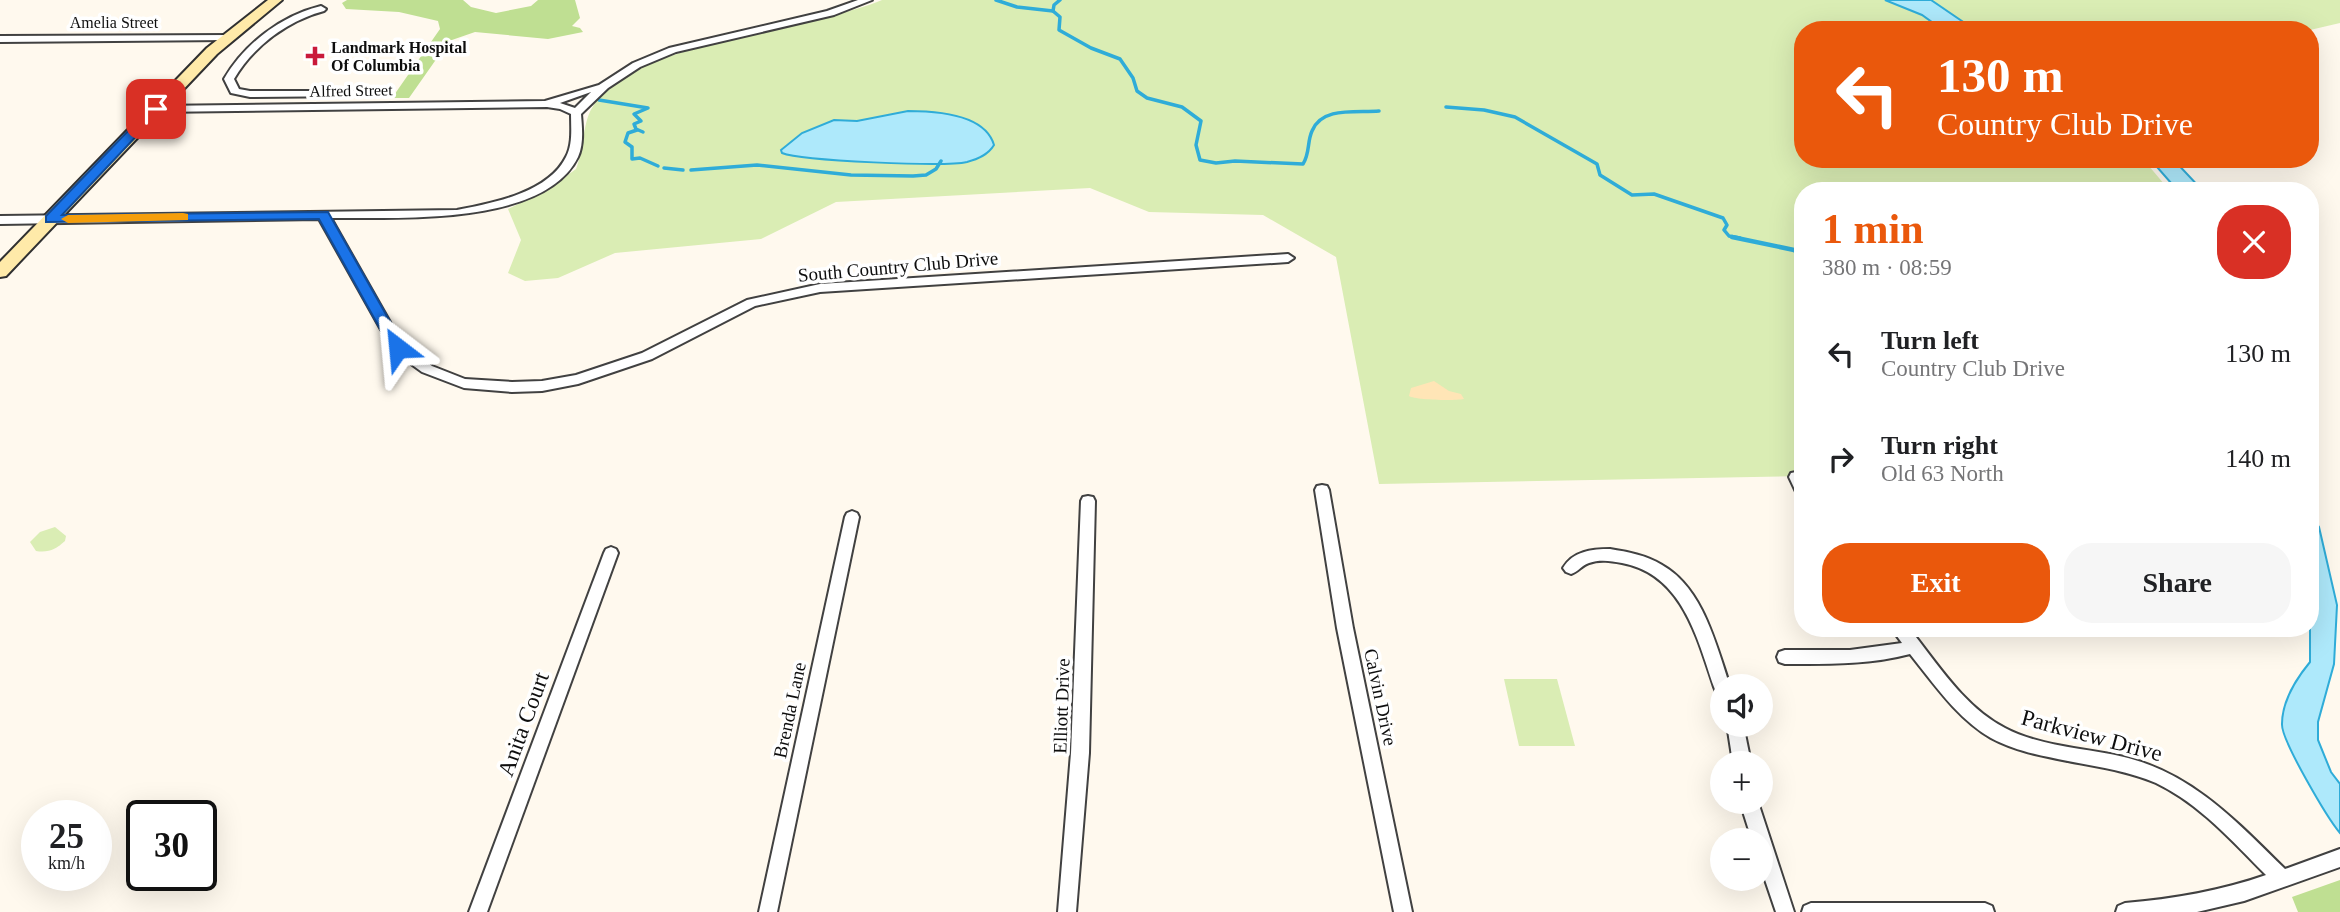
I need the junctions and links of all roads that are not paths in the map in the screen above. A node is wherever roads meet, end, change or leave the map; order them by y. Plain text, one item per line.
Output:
1 (276, 0) edge
2 (867, 0) edge
3 (321, 9) dead end
4 (228, 37) junction
5 (0, 39) edge
6 (601, 86) junction
7 (355, 94) dead end
8 (547, 103) junction
9 (156, 109) junction
10 (576, 113) junction
11 (323, 215) junction
12 (51, 219) junction
13 (0, 220) edge
14 (1288, 258) dead end
15 (0, 272) edge
16 (1322, 490) dead end
17 (1088, 501) dead end
18 (852, 517) dead end
19 (611, 553) dead end
20 (1571, 568) dead end
21 (1906, 637) edge
22 (1914, 646) junction
23 (1785, 657) dead end
24 (1718, 674) edge
25 (1753, 814) edge
26 (2336, 859) edge
27 (2282, 878) junction
28 (478, 912) edge
29 (768, 912) edge
30 (1067, 912) edge
31 (1403, 912) edge
32 (1785, 912) edge
33 (1811, 912) edge
34 (1985, 912) edge
35 (2125, 912) edge

1 - 4 main road
2 - 6 street
3 - 7 street
4 - 5 street, Amelia Street
4 - 9 main road
6 - 8 street, Alfred Street
6 - 10 street
8 - 9 street, Alfred Street
8 - 10 street, Alfred Street
9 - 12 main road
10 - 11 street
11 - 12 street
11 - 14 street, South Country Club Drive
12 - 13 street
12 - 15 main road
16 - 31 street, Calvin Drive
17 - 30 street, Elliott Drive
18 - 29 street, Brenda Lane
19 - 28 street, Anita Court
20 - 24 street
21 - 22 street, Parkview Drive
22 - 23 street
22 - 27 street, Parkview Drive
25 - 32 street
26 - 27 street
27 - 35 street
33 - 34 street

